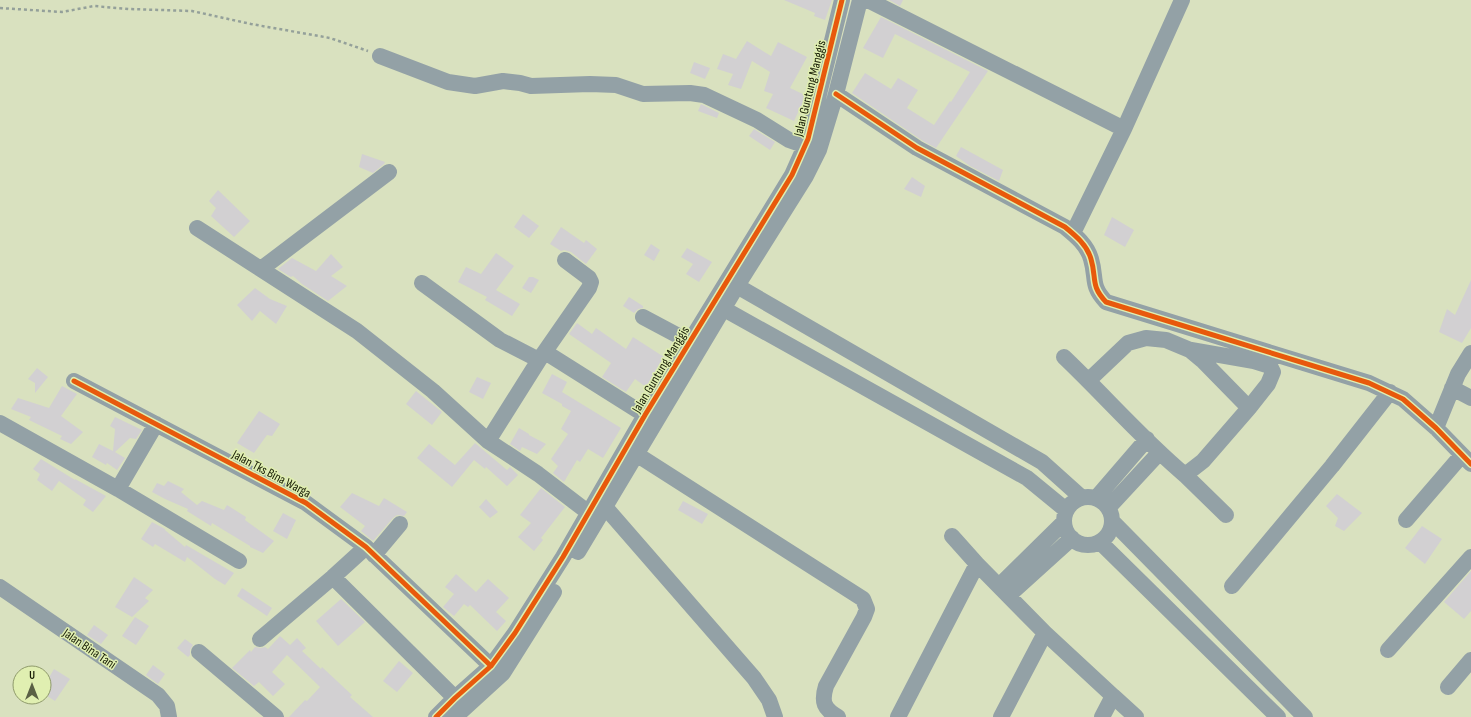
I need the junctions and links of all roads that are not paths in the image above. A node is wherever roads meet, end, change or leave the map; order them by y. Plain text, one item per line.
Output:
1 (842, 0) edge
2 (860, 0) edge
3 (868, 0) edge
4 (1182, 0) edge
5 (380, 56) road end
6 (836, 94) junction
7 (1124, 129) junction
8 (806, 146) junction
9 (389, 172) dead end
10 (197, 228) dead end
11 (1072, 233) junction
12 (566, 260) dead end
13 (261, 269) junction
14 (422, 283) dead end
15 (737, 286) junction
16 (724, 309) junction
17 (643, 317) dead end
18 (690, 342) junction
19 (1190, 350) junction
20 (1471, 352) edge
21 (542, 356) junction
22 (1064, 357) dead end
23 (1089, 380) junction
24 (74, 381) dead end
25 (1452, 388) junction
26 (1390, 392) junction
27 (1471, 398) edge
28 (1249, 408) junction
29 (645, 415) junction
30 (0, 422) edge
31 (156, 424) junction
32 (1436, 428) junction
33 (1147, 439) junction
34 (488, 441) junction
35 (1159, 453) junction
36 (636, 454) junction
37 (1467, 459) edge
38 (1186, 475) junction
39 (118, 489) junction
40 (1080, 497) junction
41 (1097, 497) junction
42 (1109, 507) junction
43 (606, 508) junction
44 (589, 513) junction
45 (1226, 515) dead end
46 (1065, 516) junction
47 (1406, 520) dead end
48 (1113, 522) junction
49 (400, 524) dead end
50 (952, 536) dead end
51 (1072, 538) junction
52 (1100, 542) junction
53 (370, 551) junction
54 (1471, 557) edge
55 (239, 561) dead end
56 (977, 564) junction
57 (333, 577) junction
58 (1232, 586) dead end
59 (0, 587) edge
60 (1004, 591) junction
61 (1045, 633) junction
62 (260, 639) dead end
63 (1388, 650) dead end
64 (199, 652) dead end
65 (1246, 657) junction
66 (1471, 660) edge
67 (491, 666) junction
68 (1231, 671) junction
69 (1448, 687) dead end
70 (1113, 696) junction
71 (455, 698) junction
72 (169, 717) edge
73 (276, 717) edge
74 (436, 717) edge
75 (455, 717) edge
76 (776, 717) edge
77 (838, 717) edge
78 (898, 717) edge
79 (1001, 717) edge
80 (1102, 717) edge
81 (1136, 717) edge
82 (1278, 717) edge
83 (1305, 717) edge

1 - 8 street, Jalan Guntung Manggis
2 - 6 street, Jalan Guntung Manggis
3 - 7 street
4 - 7 street
5 - 8 street
6 - 11 street
6 - 15 street, Jalan Guntung Manggis
7 - 11 street
8 - 18 street, Jalan Guntung Manggis
9 - 13 street
10 - 13 street
11 - 26 street
12 - 21 street
13 - 34 street
14 - 21 street
15 - 16 street, Jalan Guntung Manggis
15 - 40 street
16 - 36 street, Jalan Guntung Manggis
16 - 46 street
17 - 18 street
18 - 29 street, Jalan Guntung Manggis
19 - 23 street
19 - 28 street
19 - 28 street
20 - 25 street
21 - 29 street
21 - 34 street
22 - 23 street
23 - 33 street
24 - 31 street, Jalan Tks Bina Warga
25 - 27 street
25 - 32 street
26 - 32 street
26 - 58 street
28 - 38 street
29 - 44 street, Jalan Guntung Manggis
30 - 39 street
31 - 39 street
31 - 53 street, Jalan Tks Bina Warga
32 - 37 street
33 - 35 street
33 - 41 street
34 - 44 street
35 - 38 street
35 - 42 street
36 - 43 street, Jalan Guntung Manggis
36 - 77 street
37 - 47 street
38 - 45 street
39 - 55 street
40 - 41 street
40 - 46 street
41 - 42 street
42 - 48 street
43 - 75 street, Jalan Guntung Manggis
43 - 76 street
44 - 67 street, Jalan Guntung Manggis
46 - 51 street
46 - 60 street
48 - 52 street
48 - 65 street
49 - 53 street
50 - 56 street
51 - 52 street
51 - 60 street
52 - 68 street
53 - 57 street
53 - 67 street, Jalan Tks Bina Warga
54 - 63 street
56 - 60 street
56 - 78 street
57 - 62 street
57 - 71 street
59 - 72 street, Jalan Bina Tani
60 - 61 street
61 - 70 street
61 - 79 street
64 - 73 street
65 - 68 street
65 - 83 street
66 - 69 street
67 - 71 street, Jalan Guntung Manggis
68 - 82 street
70 - 80 street
70 - 81 street
71 - 74 street, Jalan Guntung Manggis

